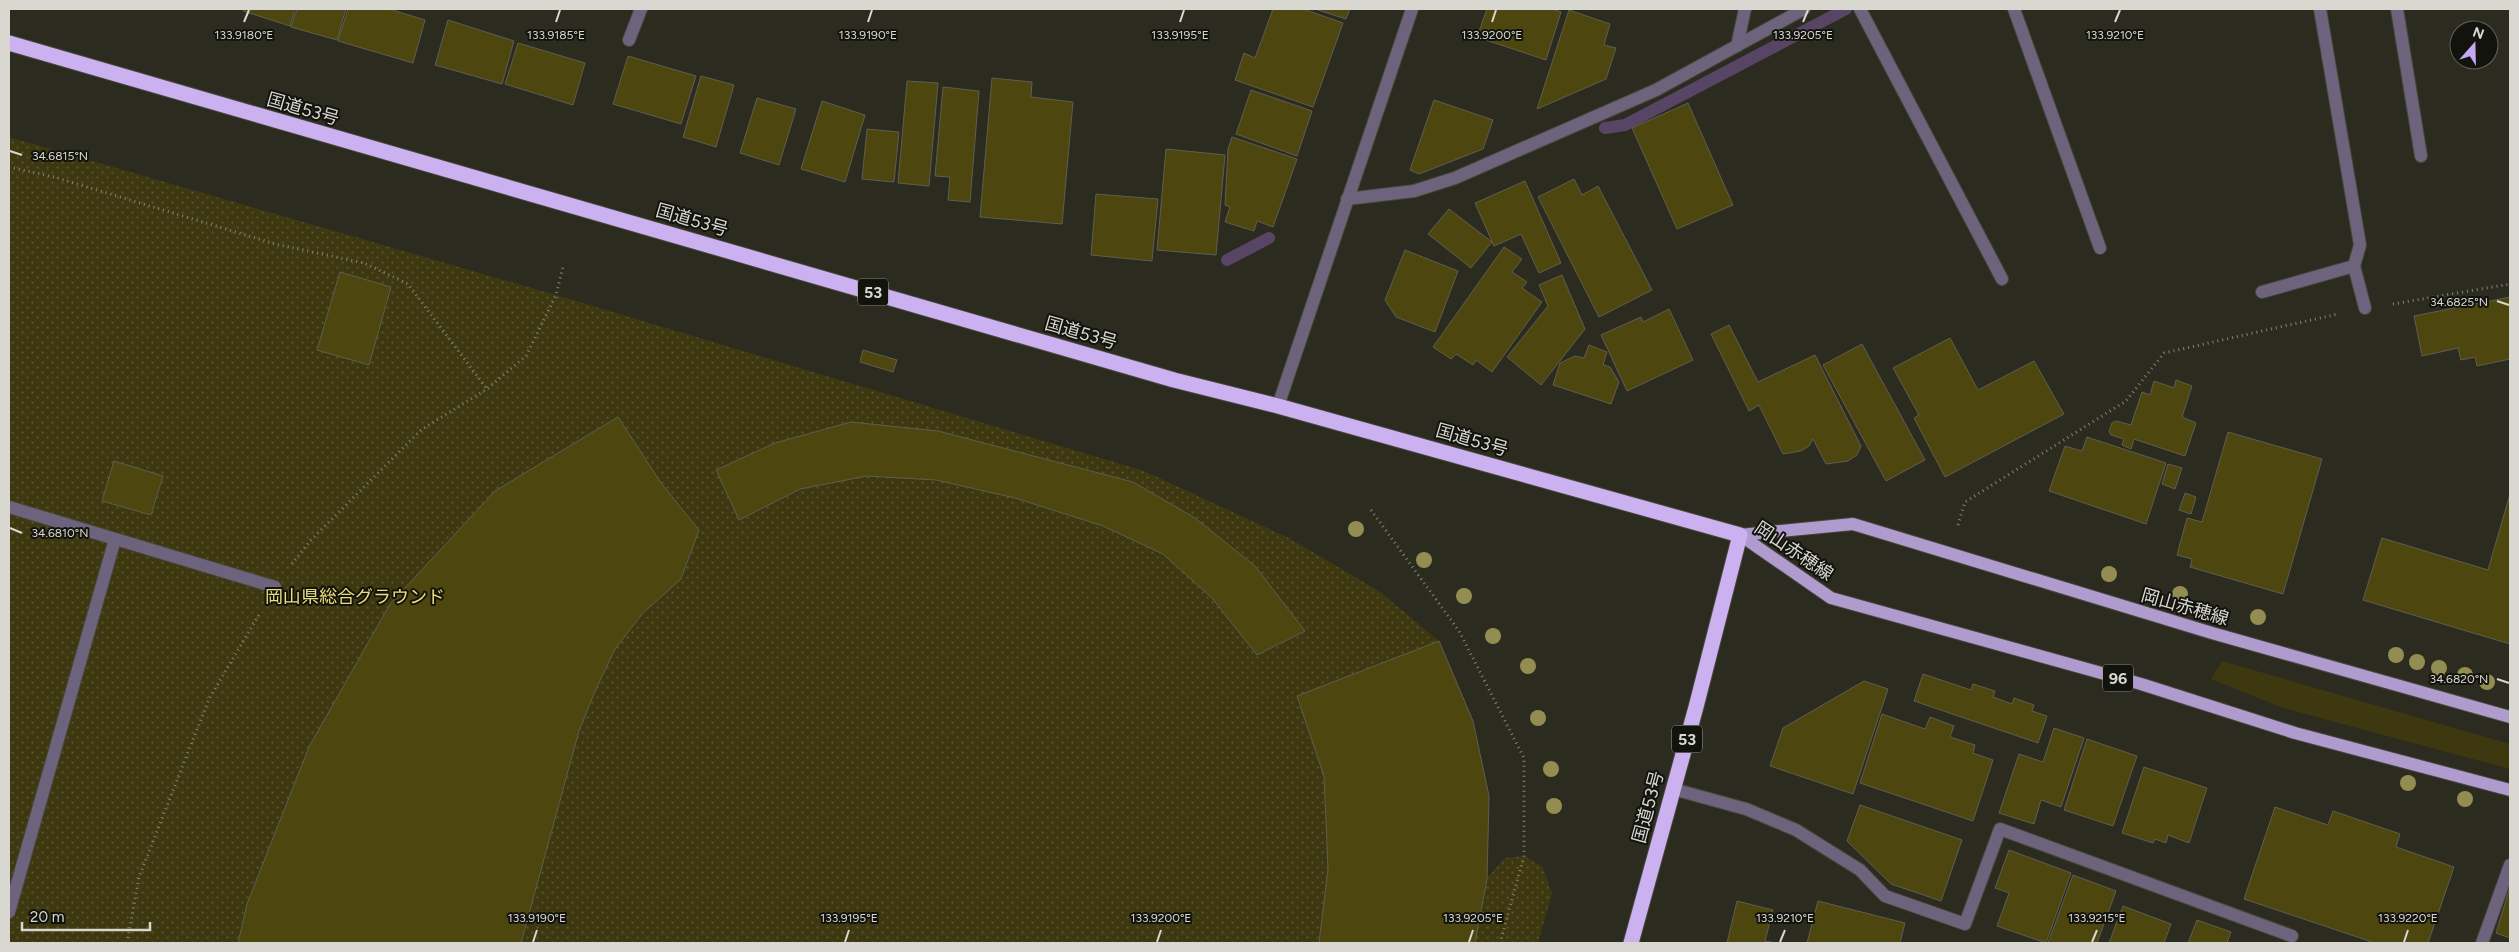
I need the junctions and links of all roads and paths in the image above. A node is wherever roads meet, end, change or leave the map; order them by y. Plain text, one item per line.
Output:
1 (641, 9) edge
2 (1412, 9) edge
3 (1745, 9) edge
4 (1804, 9) edge
5 (1860, 9) edge
6 (2014, 9) edge
7 (2320, 9) edge
8 (2398, 9) edge
9 (629, 40) dead end
10 (9, 43) edge
11 (1737, 46) junction
12 (2421, 156) dead end
13 (9, 166) edge
14 (1347, 199) junction
15 (2100, 248) dead end
16 (2354, 266) junction
17 (563, 267) dead end
18 (2002, 279) dead end
19 (2510, 284) edge
20 (2262, 292) dead end
21 (2365, 308) junction
22 (487, 389) junction
23 (1278, 406) junction
24 (9, 507) edge
25 (1371, 510) dead end
26 (1740, 535) junction
27 (115, 539) junction
28 (1948, 554) junction
29 (276, 587) junction
30 (2510, 717) edge
31 (1673, 788) junction
32 (2510, 790) edge
33 (2510, 865) edge
34 (9, 912) edge
35 (2292, 936) dead end
36 (127, 943) edge
37 (1500, 943) edge
38 (1631, 943) edge
39 (2482, 943) edge

1 - 9 street
2 - 14 street
3 - 11 street
4 - 11 street
5 - 18 street
6 - 15 street
7 - 16 street
8 - 12 street
10 - 23 highway, 国道53号 / 53
11 - 14 street
13 - 22 path
14 - 23 street
16 - 20 street
16 - 21 street
17 - 22 path
19 - 21 path
21 - 28 path
22 - 29 path
23 - 26 highway, 国道53号 / 53
24 - 27 street
25 - 37 path
26 - 28 main road, 岡山赤穂線
26 - 31 highway, 国道53号 / 53
26 - 32 main road, 岡山赤穂線 / 96
27 - 29 street
27 - 34 street
28 - 30 main road, 岡山赤穂線
29 - 36 path
31 - 35 street
31 - 38 highway, 国道53号 / 53
33 - 39 street

